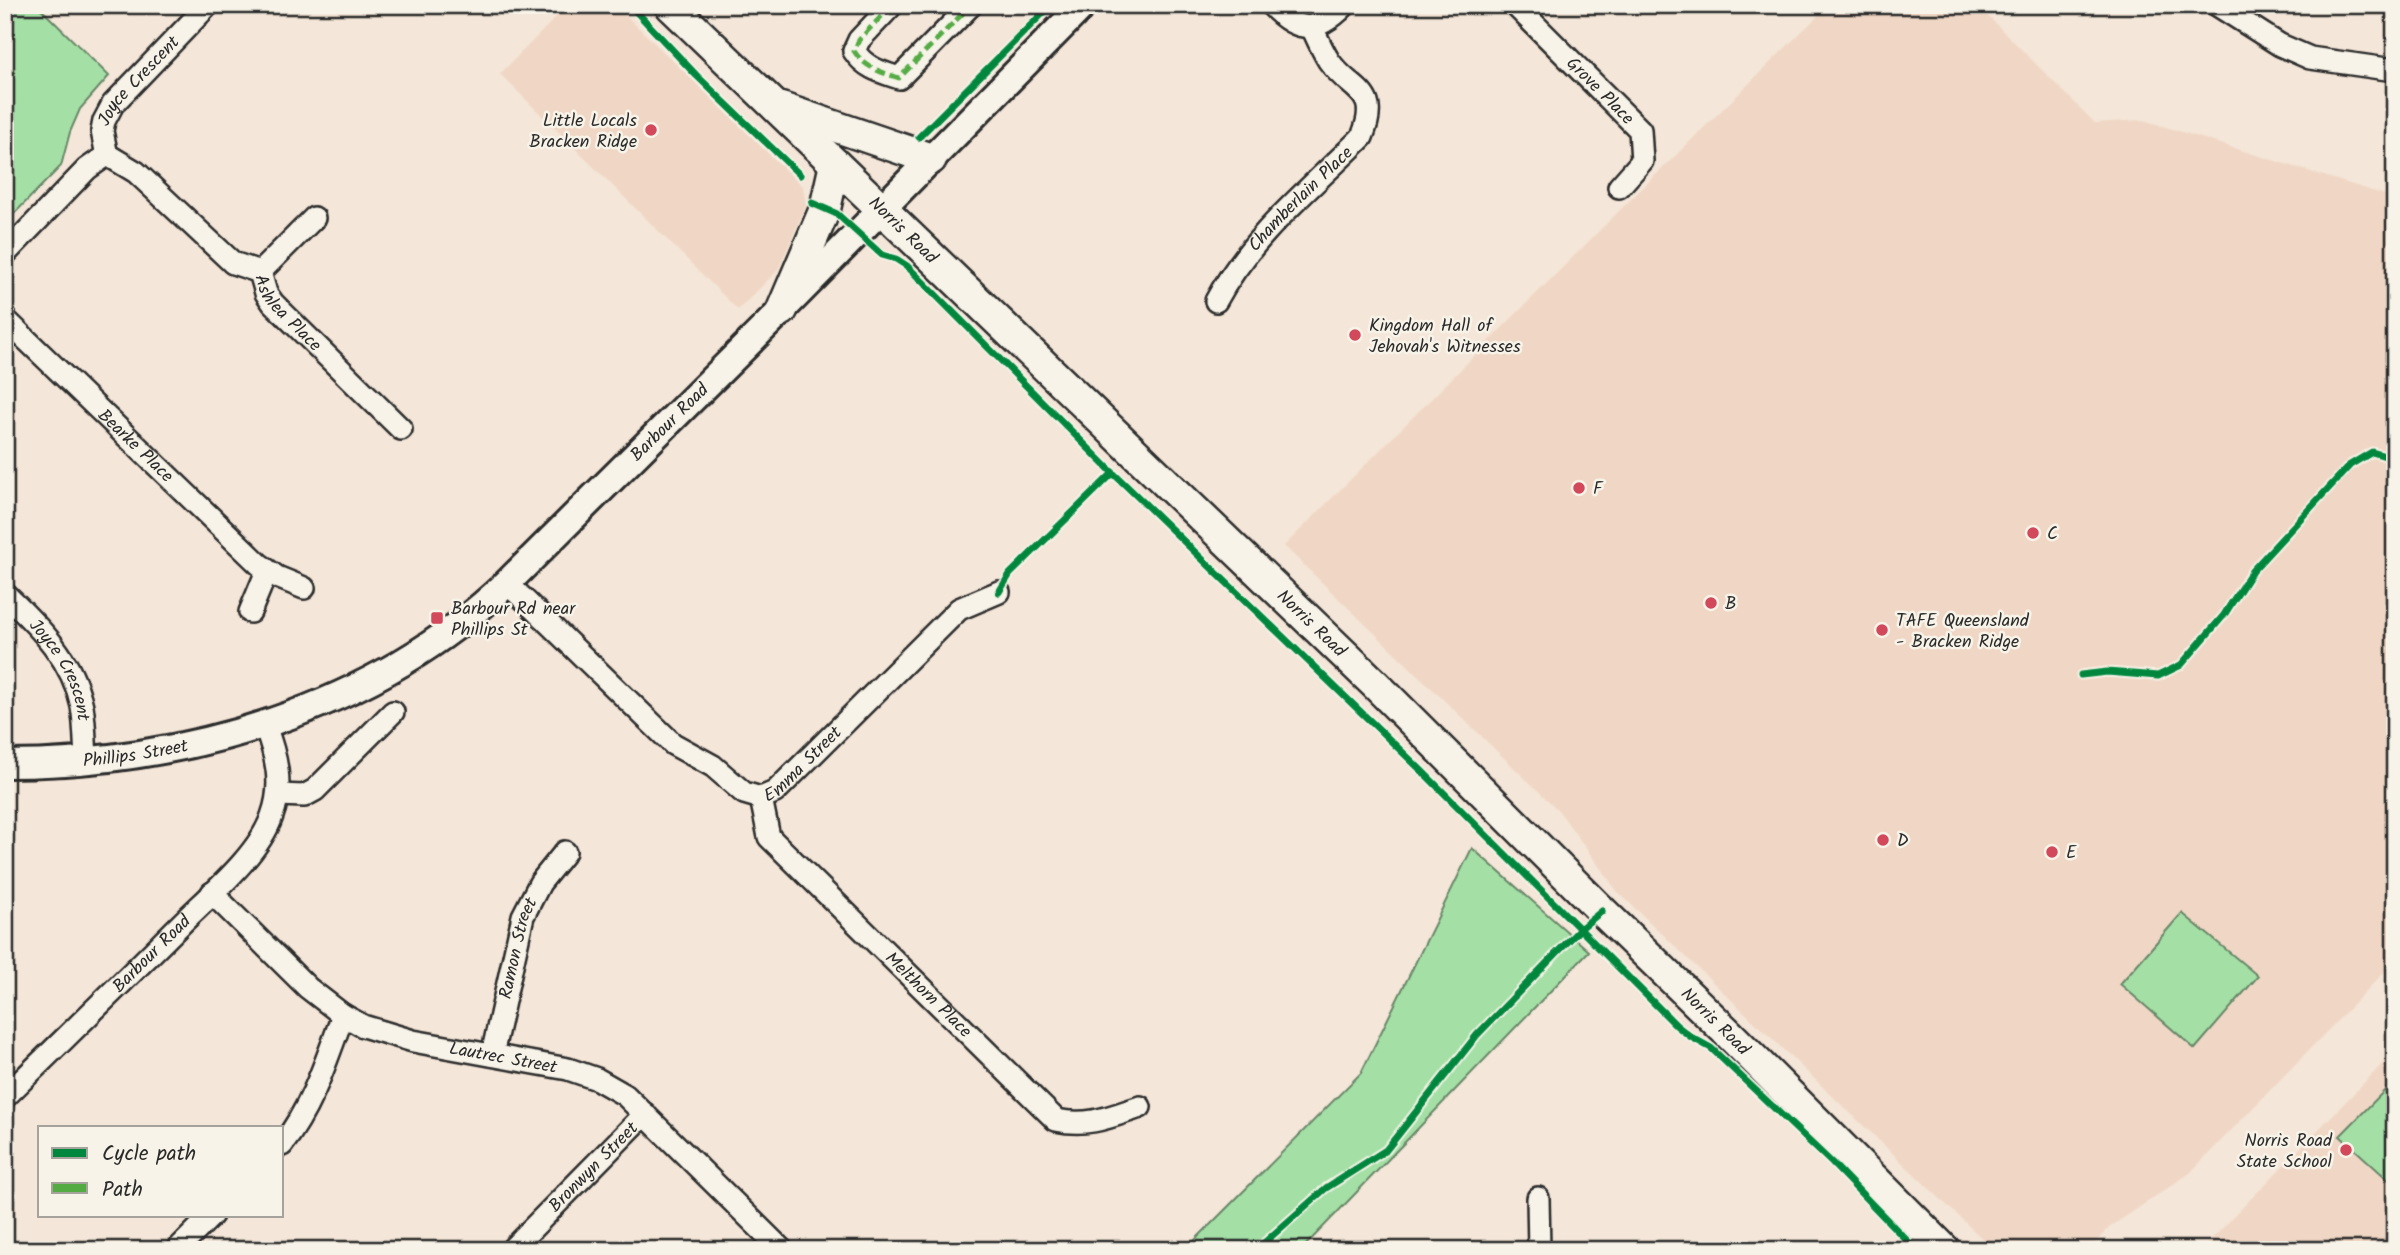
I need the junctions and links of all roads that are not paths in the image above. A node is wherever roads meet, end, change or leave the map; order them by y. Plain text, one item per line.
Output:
1 (208, 5) edge
2 (670, 5) edge
3 (892, 5) edge
4 (971, 5) edge
5 (1083, 5) edge
6 (1271, 5) edge
7 (1345, 5) edge
8 (1515, 5) edge
9 (2217, 5) edge
10 (1311, 27) junction
11 (2395, 68) edge
12 (774, 106) junction
13 (106, 155) junction
14 (931, 159) junction
15 (835, 164) junction
16 (1619, 187) dead end
17 (881, 210) junction
18 (314, 218) dead end
19 (5, 254) edge
20 (260, 272) junction
21 (1216, 301) dead end
22 (782, 310) junction
23 (5, 319) edge
24 (401, 429) dead end
25 (267, 571) junction
26 (507, 583) junction
27 (304, 588) dead end
28 (999, 592) dead end
29 (5, 594) edge
30 (250, 612) dead end
31 (393, 712) dead end
32 (264, 723) junction
33 (86, 761) junction
34 (5, 764) edge
35 (278, 795) junction
36 (761, 798) junction
37 (565, 852) dead end
38 (212, 893) junction
39 (343, 1015) junction
40 (492, 1055) junction
41 (5, 1097) edge
42 (1140, 1107) dead end
43 (645, 1114) junction
44 (284, 1143) edge
45 (1538, 1198) dead end
46 (211, 1216) edge
47 (177, 1250) edge
48 (511, 1250) edge
49 (782, 1250) edge
50 (1539, 1250) edge
51 (1945, 1250) edge

1 - 13 street, Joyce Crescent
2 - 12 main road, Norris Road
3 - 4 street
5 - 14 street, Barbour Road
6 - 10 street
7 - 10 street
8 - 16 street, Grove Place
9 - 11 street
10 - 21 street, Chamberlain Place
12 - 14 main road
12 - 15 main road, Norris Road
13 - 19 street, Joyce Crescent
13 - 20 street, Ashlea Place
14 - 17 street, Barbour Road
15 - 17 main road, Norris Road
15 - 22 main road
17 - 22 street, Barbour Road
17 - 51 main road, Norris Road
18 - 20 street
20 - 24 street, Ashlea Place
22 - 26 street, Barbour Road
23 - 25 street, Bearke Place
25 - 27 street, Bearke Place
25 - 30 street
26 - 32 street, Barbour Road
26 - 36 street, Emma Street
28 - 36 street, Emma Street
29 - 33 street, Joyce Crescent
31 - 35 street
32 - 33 street, Phillips Street
32 - 35 street, Barbour Road
33 - 34 street, Phillips Street
35 - 38 street, Barbour Road
36 - 42 street, Melthorn Place
37 - 40 street, Ramon Street
38 - 39 street, Lautrec Street
38 - 41 street, Barbour Road
39 - 40 street, Lautrec Street
39 - 44 street
40 - 43 street, Lautrec Street
43 - 48 street, Bronwyn Street
43 - 49 street, Lautrec Street
45 - 50 street
46 - 47 street

